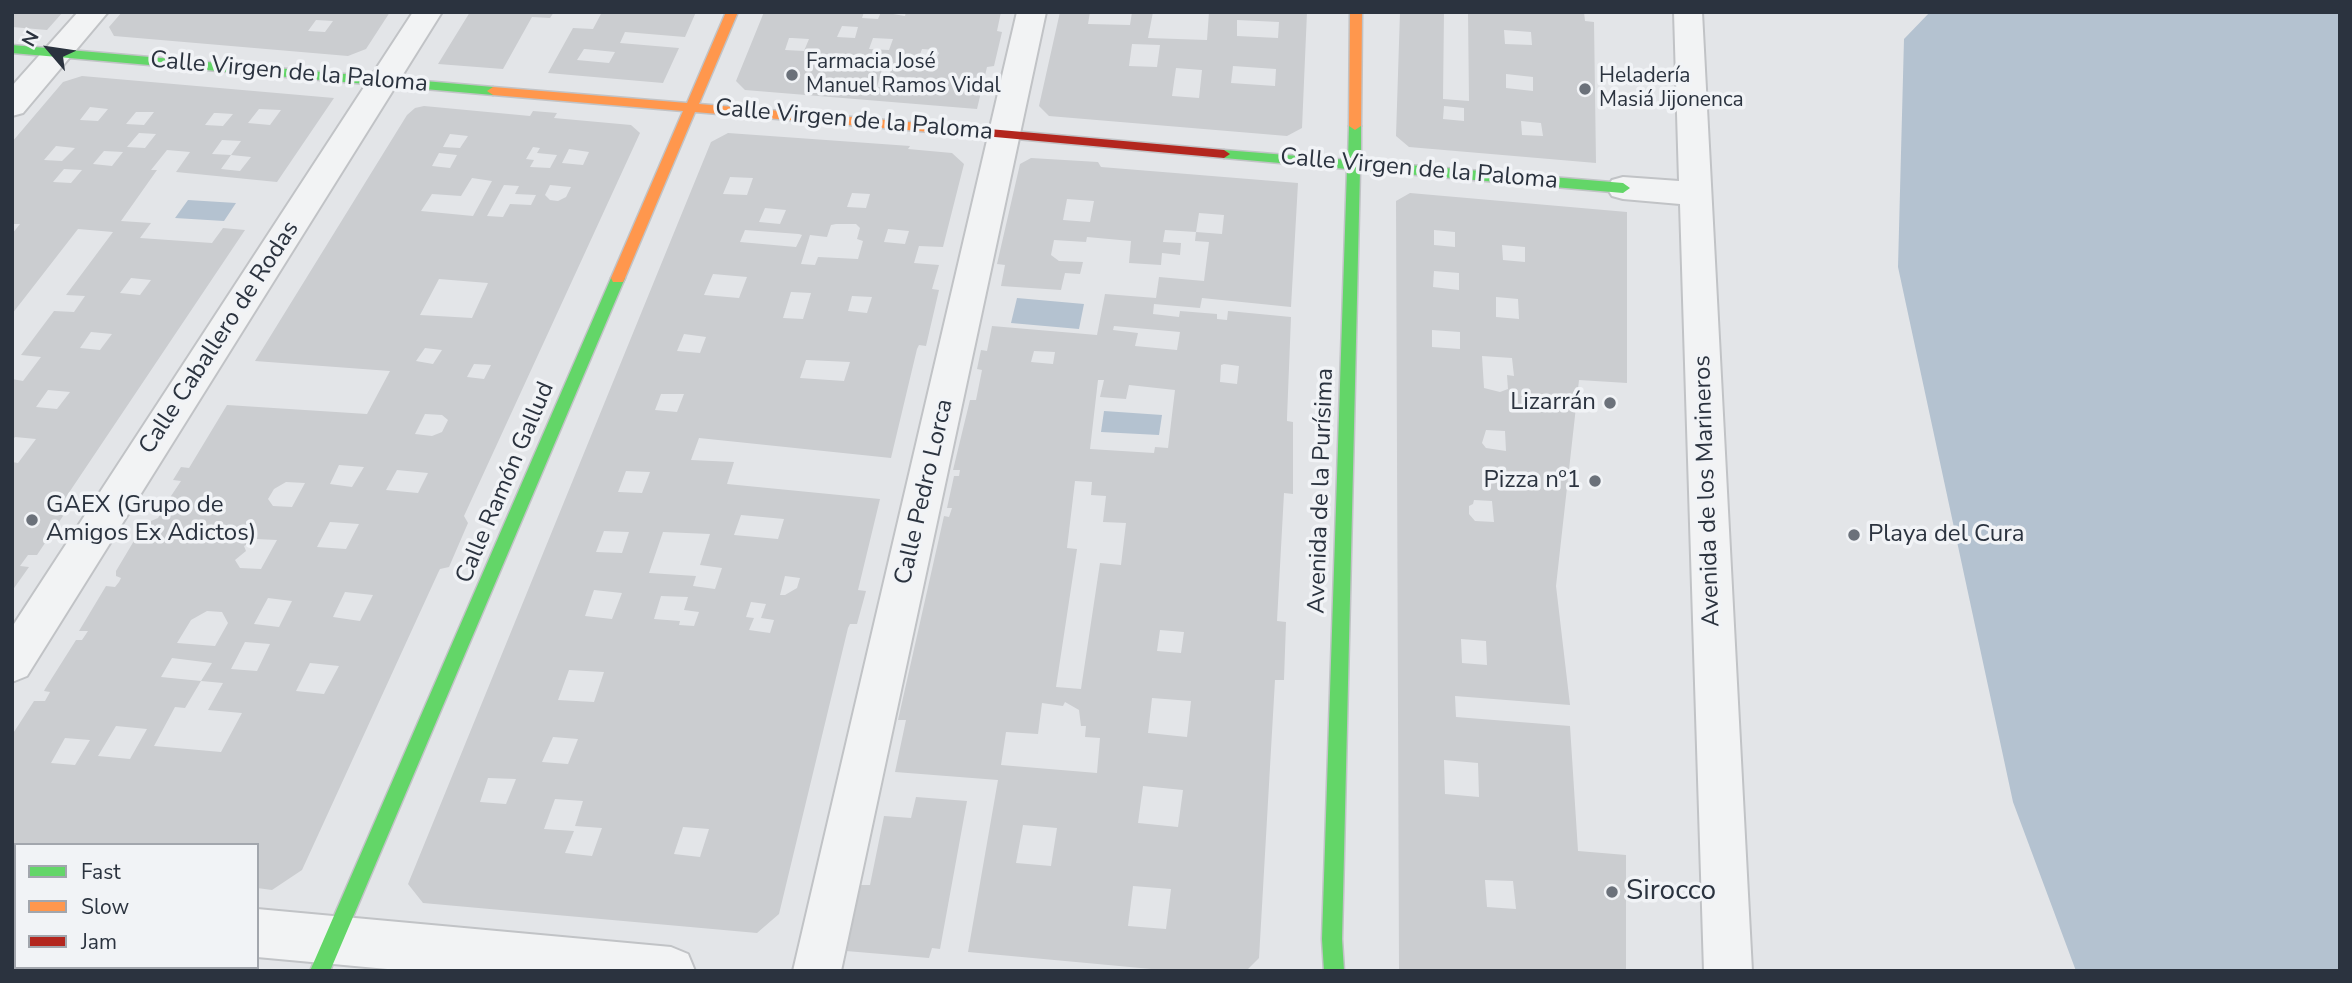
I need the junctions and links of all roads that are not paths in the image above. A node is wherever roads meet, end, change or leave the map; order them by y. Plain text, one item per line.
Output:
1 (94, 12) edge
2 (428, 12) edge
3 (733, 12) edge
4 (1032, 12) edge
5 (1356, 12) edge
6 (1688, 12) edge
7 (12, 49) edge
8 (59, 53) junction
9 (384, 81) junction
10 (12, 106) edge
11 (691, 107) junction
12 (1004, 134) junction
13 (1355, 165) junction
14 (1623, 188) joint
15 (1696, 194) junction
16 (12, 663) edge
17 (259, 934) edge
18 (327, 955) edge
19 (671, 971) edge
20 (817, 971) edge
21 (1334, 971) edge
22 (1728, 971) edge

1 - 8 street
2 - 9 street, Calle Caballero de Rodas
3 - 11 street, Calle Ramón Gallud
4 - 12 street, Calle Pedro Lorca
5 - 13 street, Avenida de la Purísima
6 - 15 street, Avenida de los Marineros
7 - 8 street, Calle Virgen de la Paloma
8 - 9 street, Calle Virgen de la Paloma
8 - 10 street
9 - 11 street, Calle Virgen de la Paloma
9 - 16 street, Calle Caballero de Rodas
11 - 12 street, Calle Virgen de la Paloma
11 - 18 street, Calle Ramón Gallud
12 - 13 street, Calle Virgen de la Paloma
12 - 20 street, Calle Pedro Lorca
13 - 14 street, Calle Virgen de la Paloma
13 - 21 street, Avenida de la Purísima
14 - 15 street, Calle Virgen de la Paloma
15 - 22 street, Avenida de los Marineros
17 - 18 street
18 - 19 street

